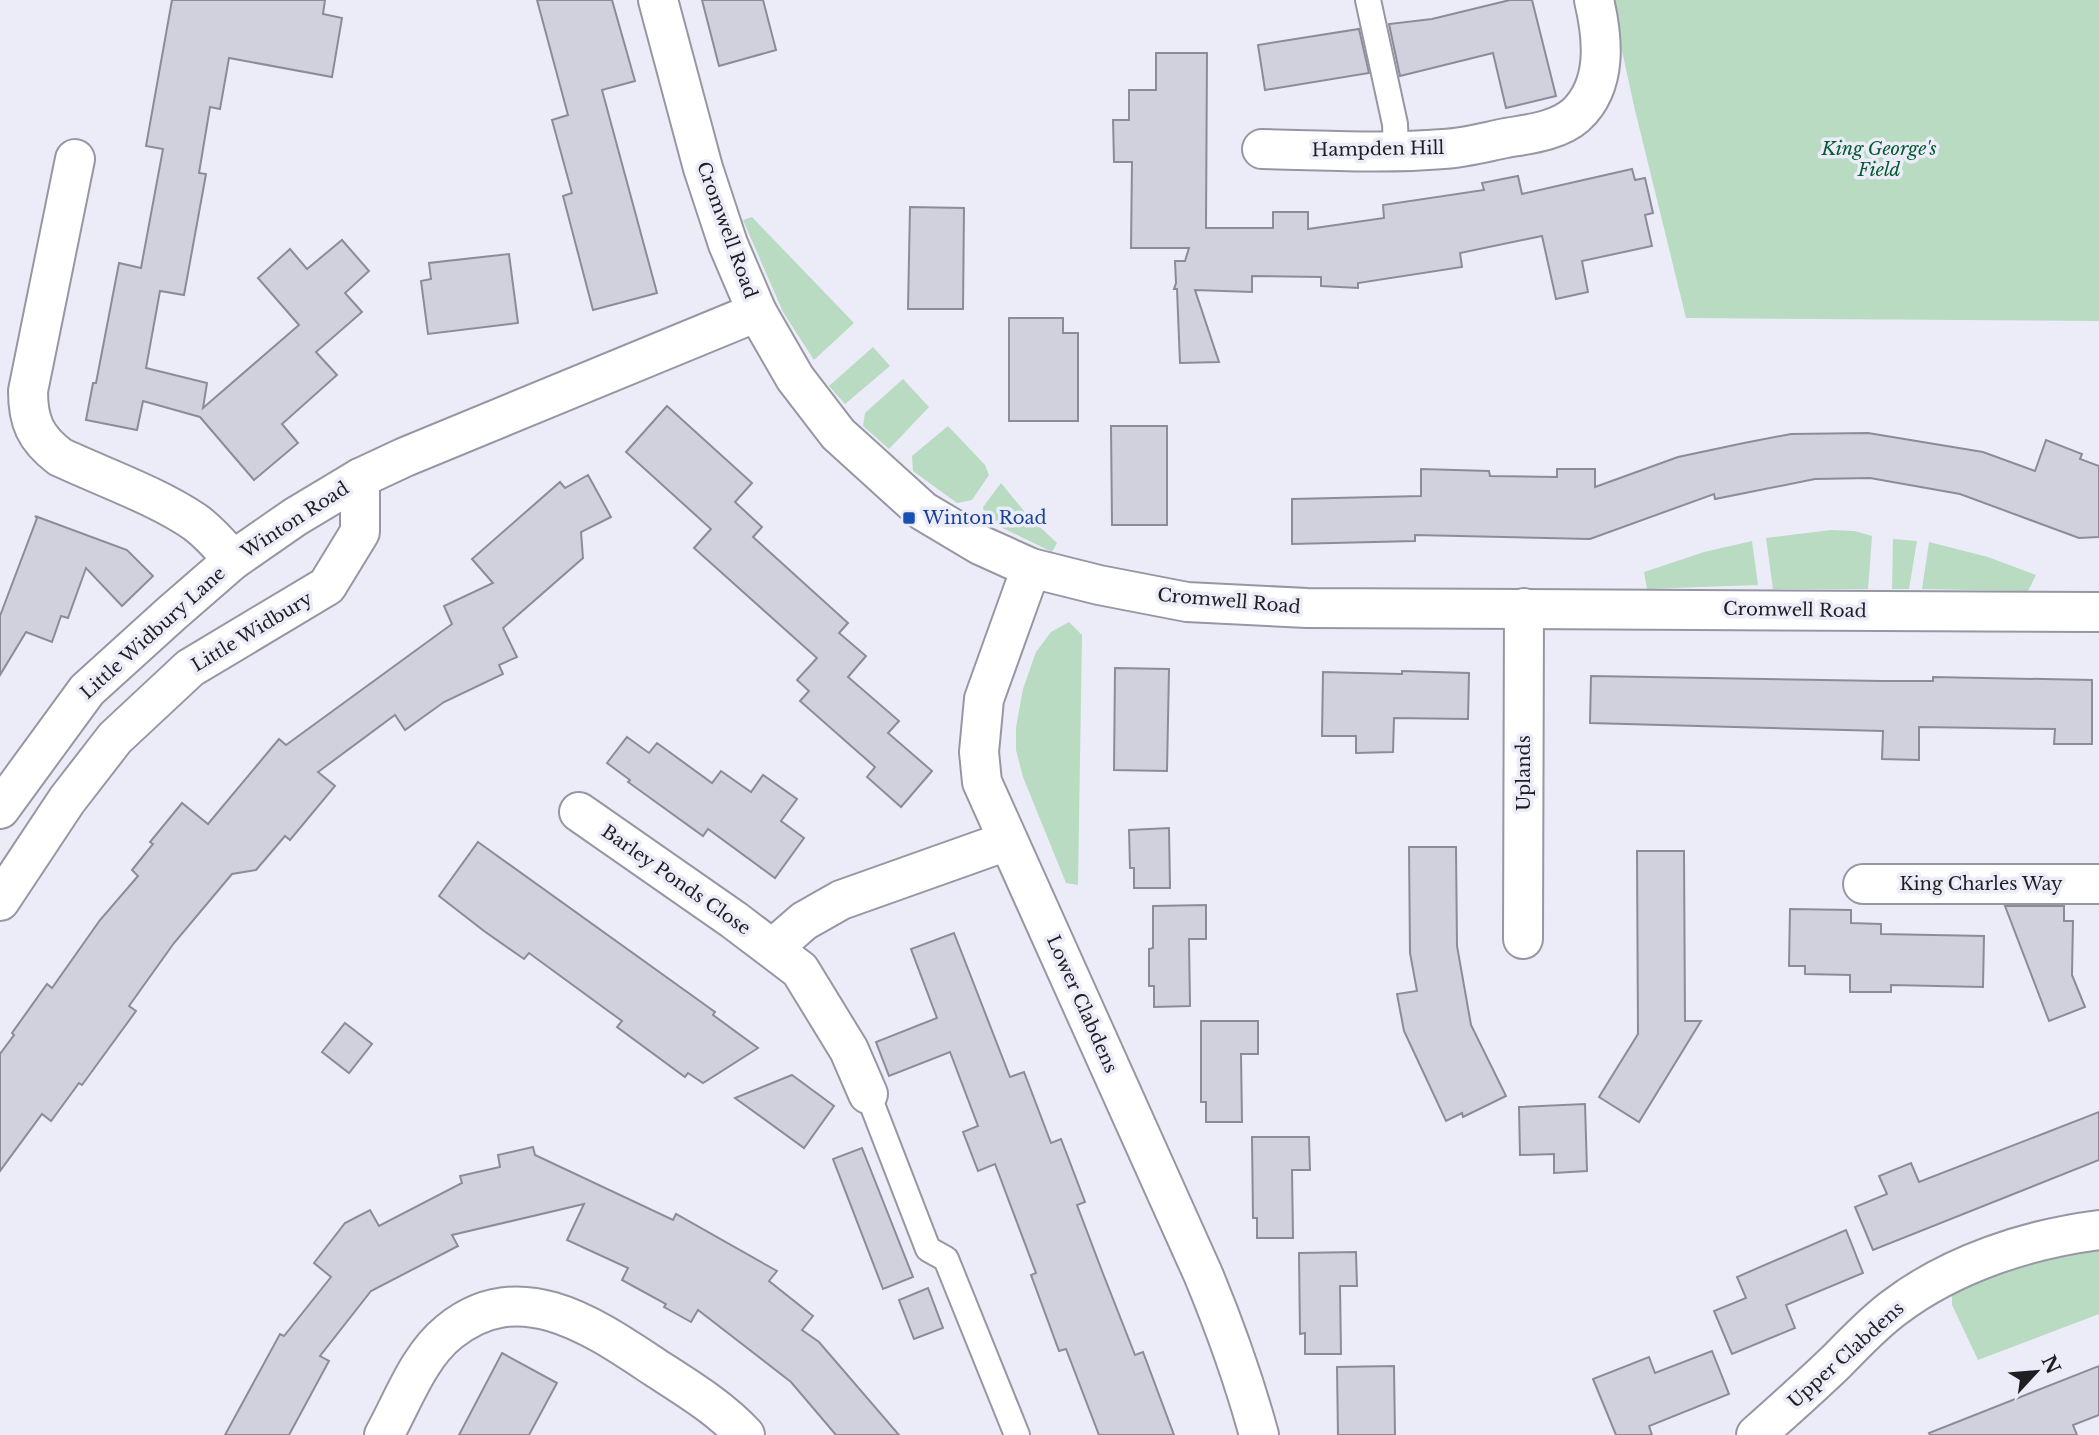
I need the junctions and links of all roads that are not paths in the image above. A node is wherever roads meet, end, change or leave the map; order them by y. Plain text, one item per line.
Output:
1 (658, 0) edge
2 (1368, 0) edge
3 (1594, 0) edge
4 (1262, 149) dead end
5 (1396, 151) junction
6 (75, 159) dead end
7 (757, 312) junction
8 (360, 478) junction
9 (233, 560) junction
10 (1031, 568) junction
11 (1524, 608) junction
12 (2099, 612) edge
13 (0, 809) edge
14 (579, 812) dead end
15 (1007, 841) junction
16 (1863, 884) dead end
17 (2099, 884) edge
18 (0, 901) edge
19 (1523, 939) dead end
20 (772, 948) junction
21 (868, 1094) joint
22 (2099, 1230) edge
23 (384, 1435) edge
24 (745, 1435) edge
25 (1017, 1435) edge
26 (1259, 1435) edge
27 (1756, 1435) edge

1 - 7 street, Cromwell Road
2 - 5 lane
3 - 5 street, Hampden Hill
4 - 5 street, Hampden Hill
6 - 9 street, Winton Road
7 - 8 street, Winton Road
7 - 10 street, Cromwell Road
8 - 9 street, Winton Road
8 - 18 street, Little Widbury
9 - 13 street, Little Widbury Lane
10 - 11 street, Cromwell Road
10 - 15 street, Lower Clabdens
11 - 12 street, Cromwell Road
11 - 19 street, Uplands
14 - 20 street, Barley Ponds Close
15 - 20 street
15 - 26 street, Lower Clabdens
16 - 17 street, King Charles Way
20 - 21 street, Barley Ponds Close
21 - 25 lane
22 - 27 street, Upper Clabdens
23 - 24 street

